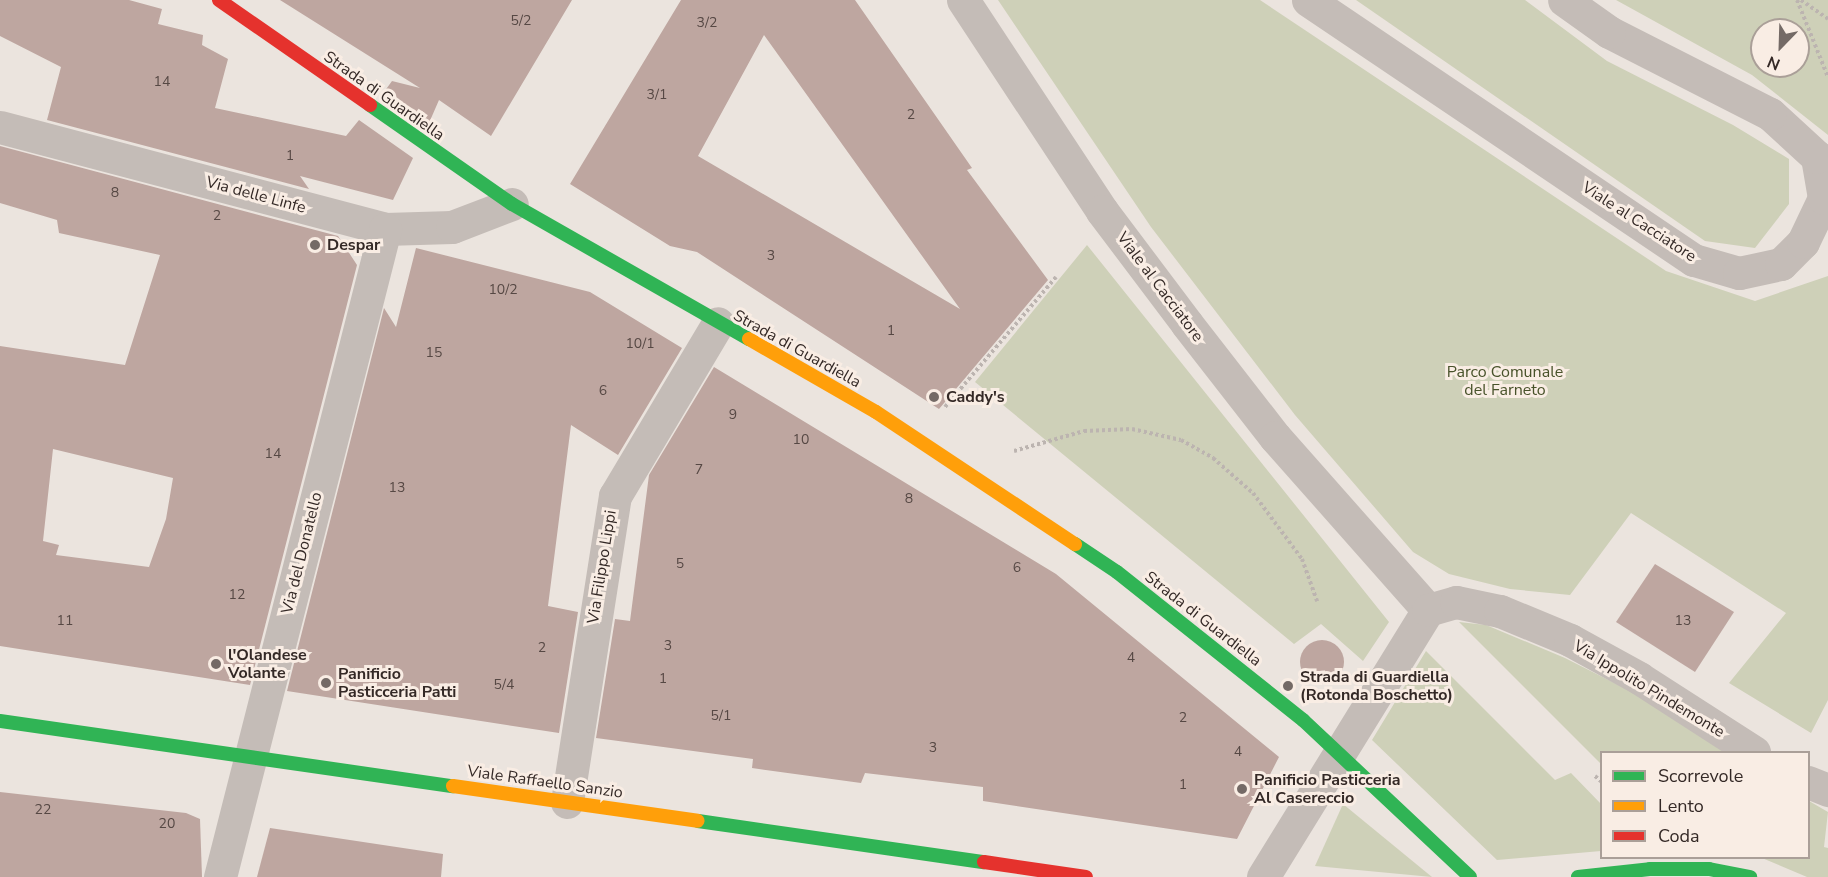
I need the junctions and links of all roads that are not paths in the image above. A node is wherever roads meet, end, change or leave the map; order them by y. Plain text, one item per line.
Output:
1 (219, 0) edge
2 (963, 0) edge
3 (1308, 0) edge
4 (1564, 0) edge
5 (0, 127) edge
6 (512, 204) junction
7 (385, 229) junction
8 (718, 323) junction
9 (1428, 610) junction
10 (0, 721) edge
11 (1751, 751) edge
12 (1340, 753) junction
13 (250, 757) junction
14 (1810, 782) edge
15 (1828, 790) edge
16 (567, 802) junction
17 (1645, 873) edge
18 (220, 877) edge
19 (1086, 877) edge
20 (1263, 877) edge
21 (1470, 877) edge
22 (1578, 877) edge
23 (1750, 877) edge

1 - 6 street, Strada di Guardiella
2 - 9 street, Viale al Cacciatore
3 - 4 street, Viale al Cacciatore
5 - 7 street, Via delle Linfe
6 - 7 street, Via delle Linfe
6 - 8 street, Strada di Guardiella
7 - 13 street, Via del Donatello
8 - 12 street, Strada di Guardiella
8 - 16 street, Via Filippo Lippi
9 - 11 street, Via Ippolito Pindemonte
9 - 12 street
10 - 13 street, Viale Raffaello Sanzio
12 - 20 street
12 - 21 street, Strada di Guardiella
13 - 16 street, Viale Raffaello Sanzio
13 - 18 street, Via del Donatello
14 - 15 street
16 - 19 street, Viale Raffaello Sanzio
17 - 22 street
17 - 23 street

